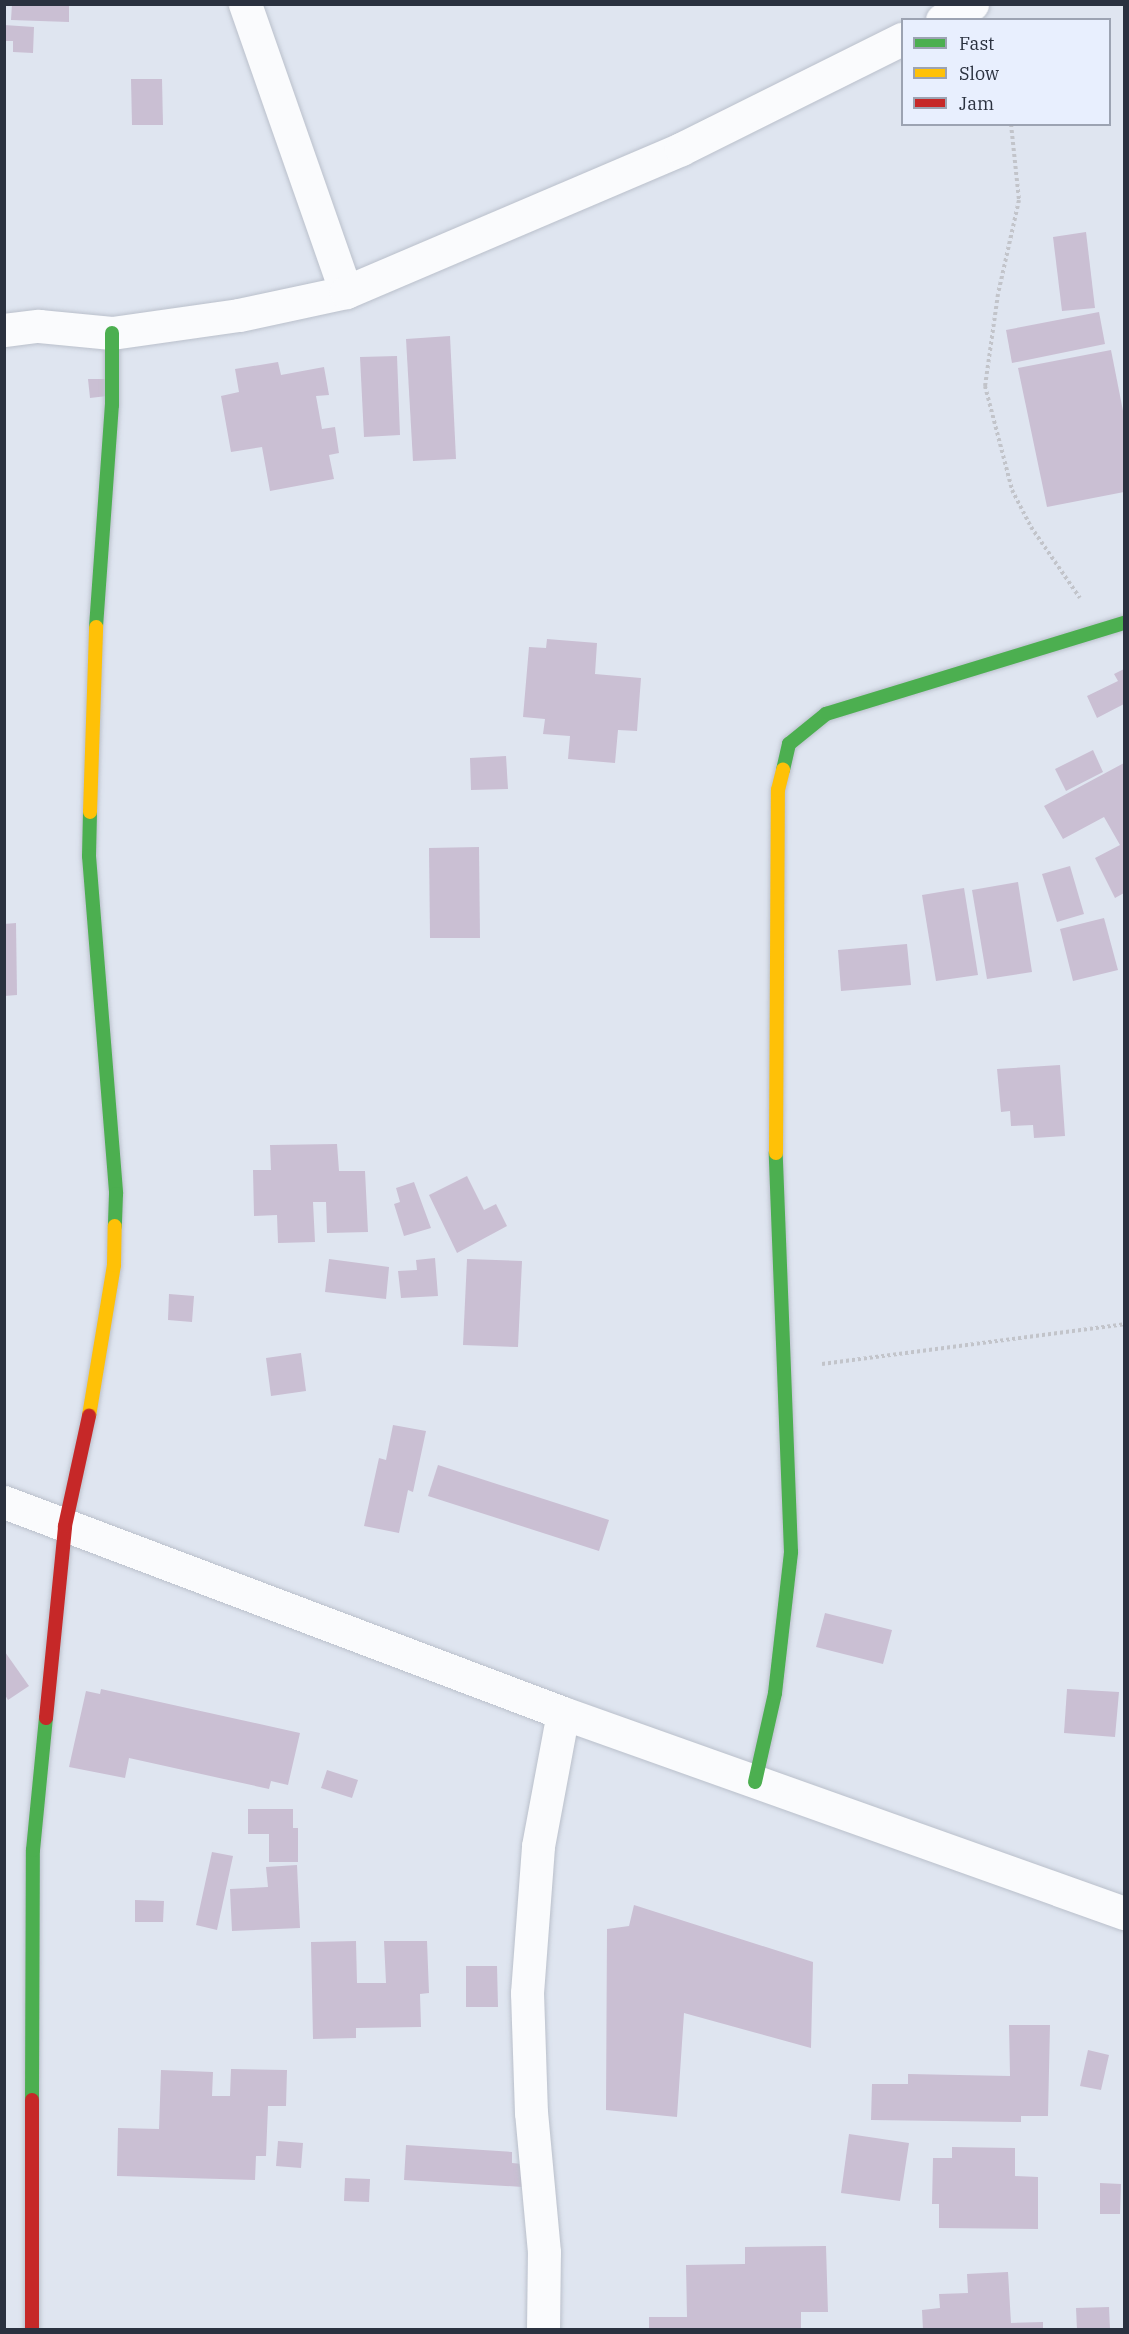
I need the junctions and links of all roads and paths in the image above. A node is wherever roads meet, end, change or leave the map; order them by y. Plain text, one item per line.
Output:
1 (245, 4) edge
2 (972, 4) edge
3 (946, 18) edge
4 (901, 40) edge
5 (1011, 126) edge
6 (346, 292) junction
7 (4, 330) edge
8 (111, 333) junction
9 (1125, 624) edge
10 (1104, 631) junction
11 (1125, 1324) edge
12 (783, 1370) junction
13 (4, 1502) edge
14 (65, 1526) junction
15 (563, 1713) junction
16 (755, 1782) junction
17 (1125, 1913) edge
18 (32, 2330) edge
19 (543, 2330) edge

1 - 6 street
2 - 3 street
4 - 6 street
5 - 10 path
6 - 8 street
7 - 8 street
8 - 14 street
9 - 10 street
10 - 12 street
11 - 12 path
12 - 16 street
13 - 14 street
14 - 15 street
14 - 18 street
15 - 16 street
15 - 19 street
16 - 17 street

